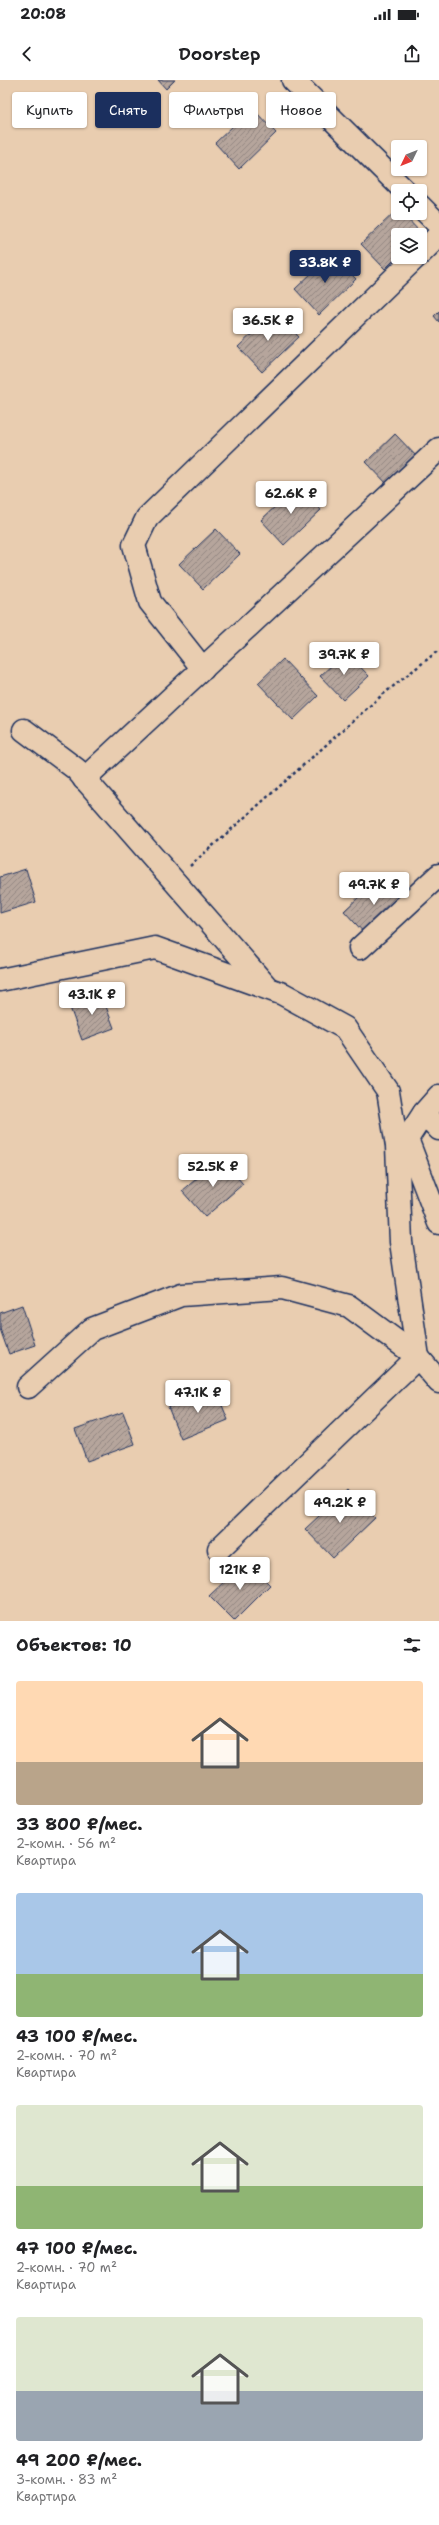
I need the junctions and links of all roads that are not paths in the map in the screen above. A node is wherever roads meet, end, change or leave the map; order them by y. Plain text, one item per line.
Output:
1 (293, 80) edge
2 (398, 184) edge
3 (427, 213) edge
4 (439, 225) edge
5 (439, 235) edge
6 (427, 247) edge
7 (409, 264) edge
8 (439, 449) edge
9 (202, 669) junction
10 (24, 730) dead end
11 (84, 779) junction
12 (439, 875) edge
13 (360, 948) dead end
14 (0, 980) edge
15 (268, 989) junction
16 (439, 1096) edge
17 (424, 1113) junction
18 (439, 1129) edge
19 (402, 1142) junction
20 (439, 1223) edge
21 (418, 1357) junction
22 (439, 1382) edge
23 (28, 1387) dead end
24 (218, 1549) dead end

1 - 2 lane
3 - 4 lane
5 - 6 lane
7 - 9 lane
8 - 9 lane
9 - 11 lane
10 - 11 lane
11 - 15 lane
12 - 13 lane
14 - 15 lane
15 - 19 lane
16 - 17 lane
17 - 18 lane
17 - 19 lane
19 - 20 lane
19 - 21 lane
21 - 22 lane
21 - 23 lane
21 - 24 lane

